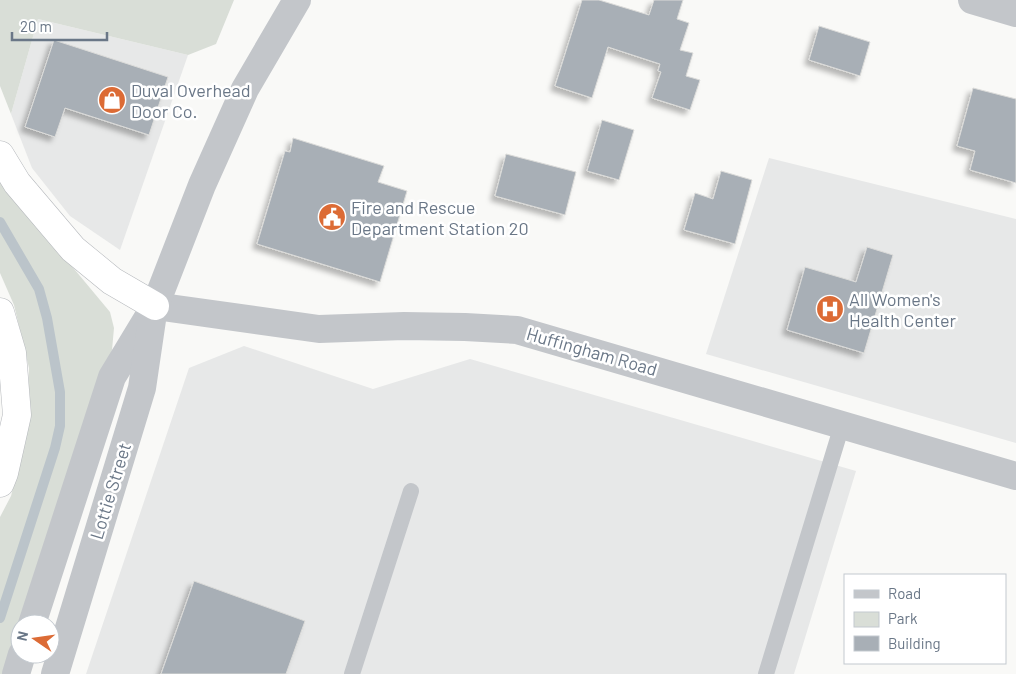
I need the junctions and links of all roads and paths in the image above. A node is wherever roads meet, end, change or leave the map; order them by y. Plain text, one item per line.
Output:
1 (297, 0) edge
2 (972, 0) edge
3 (1016, 13) edge
4 (0, 155) edge
5 (155, 306) junction
6 (0, 312) edge
7 (842, 425) junction
8 (1016, 476) edge
9 (0, 483) edge
10 (411, 491) dead end
11 (35, 614) edge
12 (55, 674) edge
13 (352, 674) edge
14 (766, 674) edge

1 - 5 street, Lottie Street
2 - 3 street
4 - 5 highway
5 - 7 street, Huffingham Road
5 - 11 street, Lottie Street
5 - 12 street, Lottie Street
6 - 9 highway
7 - 8 street, Huffingham Road
7 - 14 lane
10 - 13 lane

